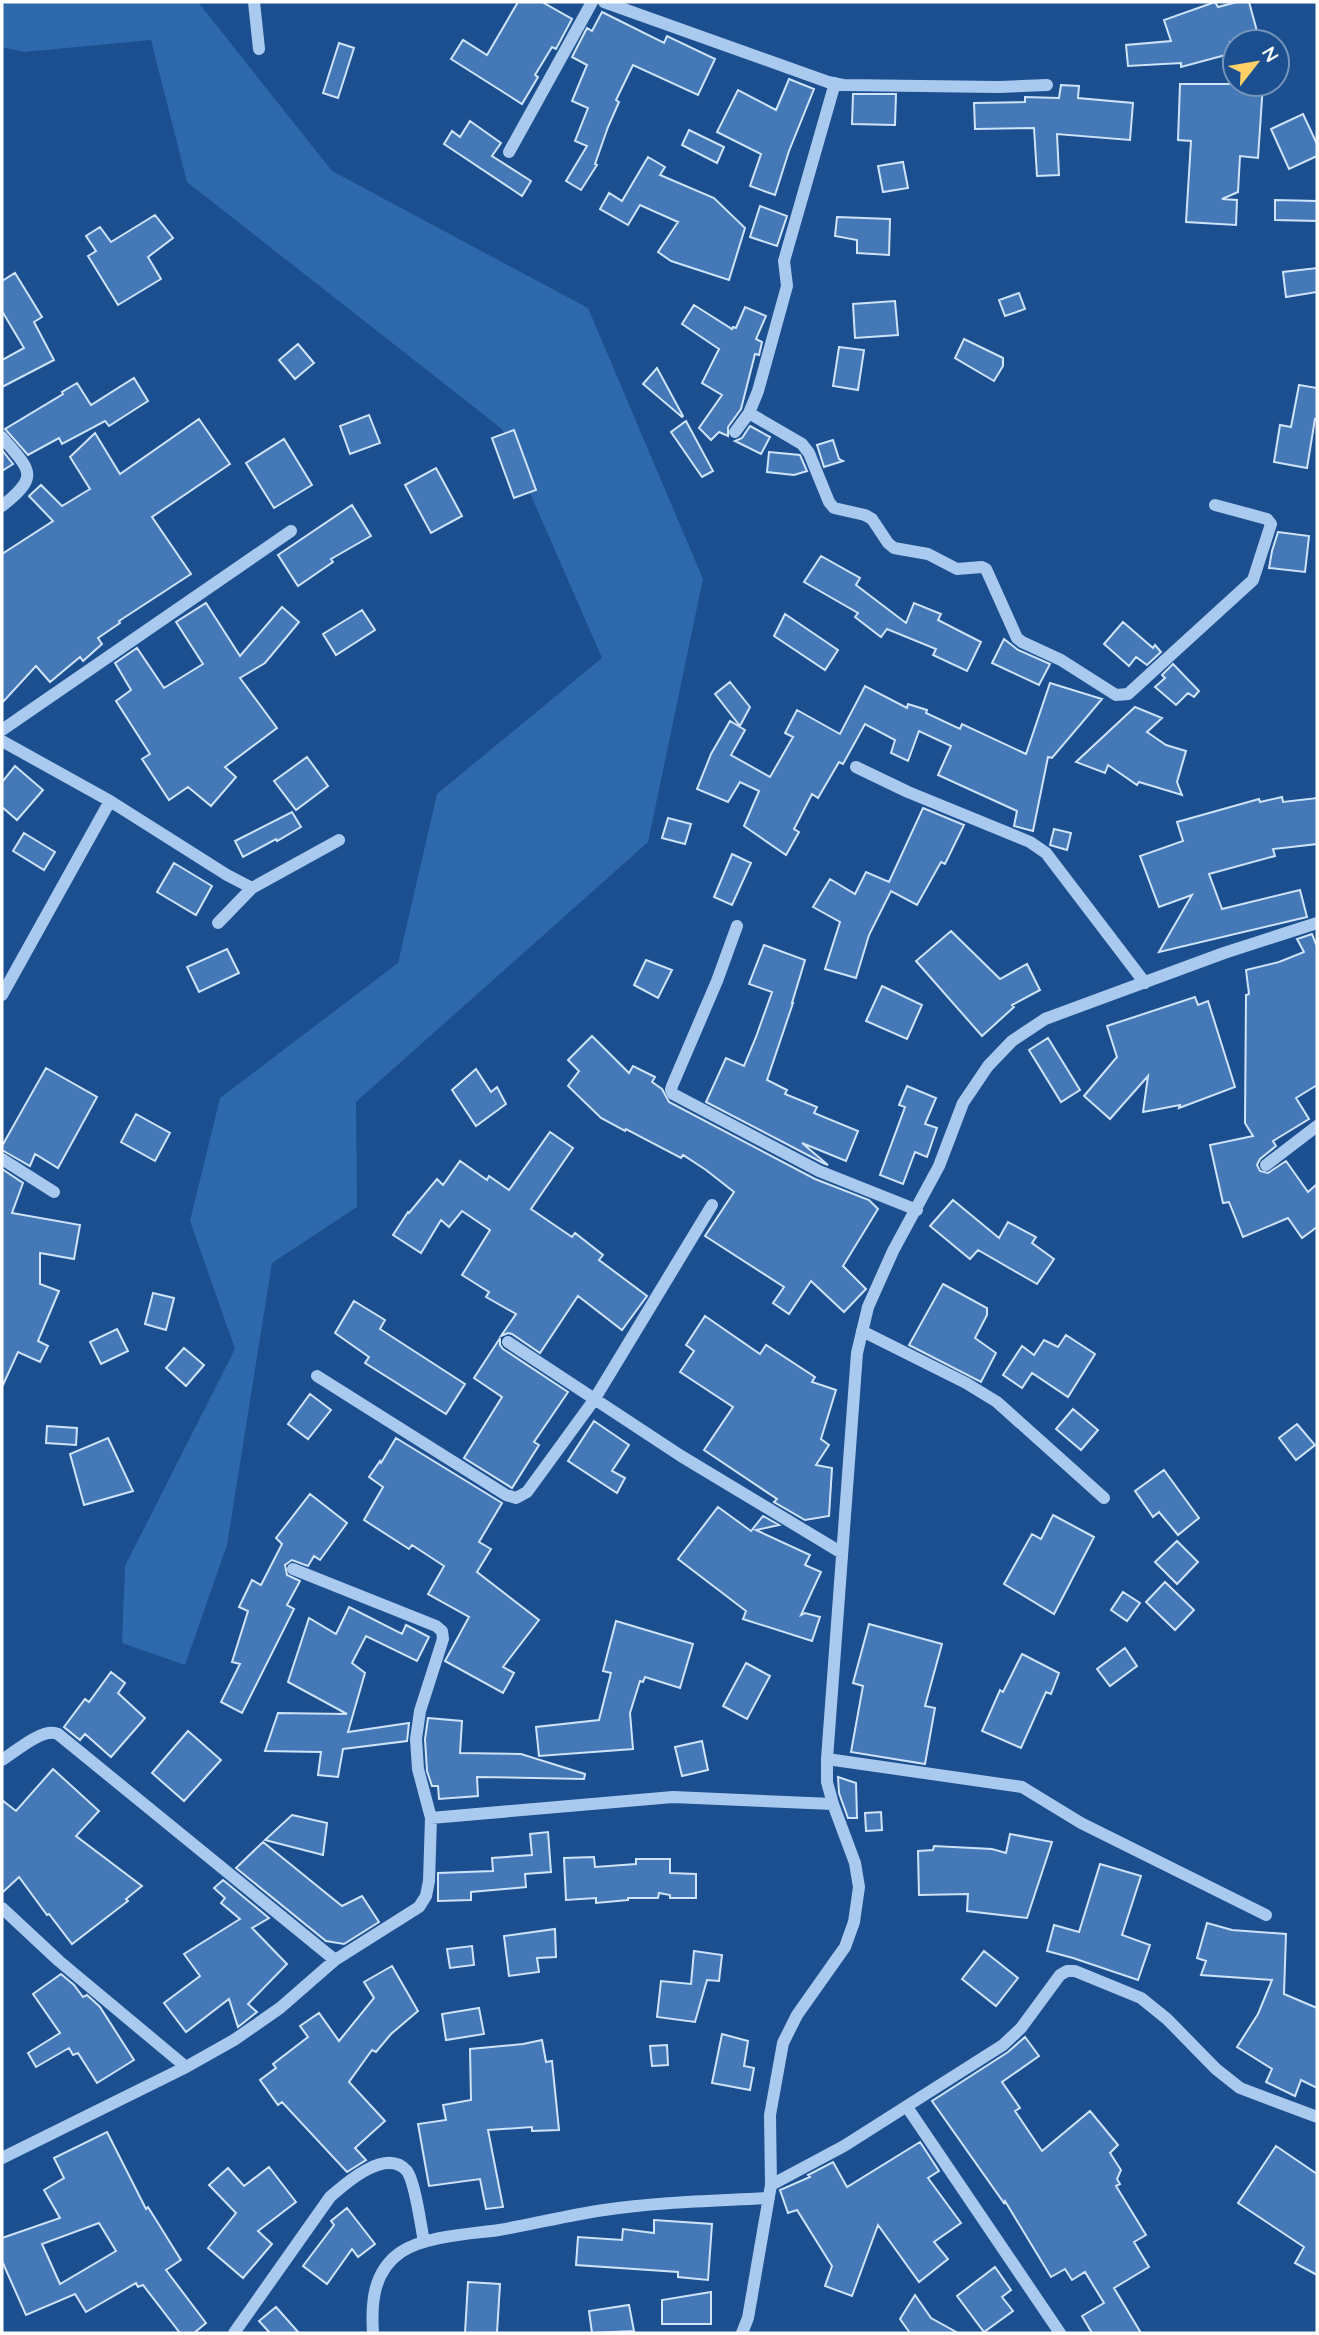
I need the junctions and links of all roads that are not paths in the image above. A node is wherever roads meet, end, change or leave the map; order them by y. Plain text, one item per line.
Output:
1 (254, 2) edge
2 (592, 2) edge
3 (604, 2) edge
4 (259, 49) dead end
5 (835, 83) junction
6 (1047, 85) dead end
7 (509, 152) dead end
8 (750, 413) junction
9 (736, 432) dead end
10 (2, 437) edge
11 (1214, 505) dead end
12 (2, 506) edge
13 (291, 531) dead end
14 (2, 730) edge
15 (4, 747) edge
16 (856, 767) dead end
17 (110, 801) junction
18 (339, 840) dead end
19 (252, 888) junction
20 (218, 923) dead end
21 (1317, 923) edge
22 (737, 926) dead end
23 (1145, 983) junction
24 (2, 995) edge
25 (1317, 1126) edge
26 (2, 1159) edge
27 (1266, 1165) dead end
28 (54, 1192) dead end
29 (712, 1205) dead end
30 (916, 1210) junction
31 (862, 1331) junction
32 (508, 1342) dead end
33 (317, 1376) dead end
34 (594, 1400) junction
35 (1104, 1498) dead end
36 (842, 1553) junction
37 (293, 1569) dead end
38 (827, 1759) junction
39 (2, 1760) edge
40 (832, 1804) junction
41 (431, 1818) junction
42 (2, 1908) edge
43 (1266, 1914) dead end
44 (335, 1960) junction
45 (187, 2067) junction
46 (907, 2107) junction
47 (1317, 2117) edge
48 (2, 2158) edge
49 (770, 2192) junction
50 (424, 2242) junction
51 (234, 2333) edge
52 (373, 2333) edge
53 (742, 2333) edge
54 (1060, 2333) edge

1 - 4 street
2 - 7 street
3 - 5 street
5 - 6 street
5 - 8 street
8 - 9 street
8 - 11 street
10 - 12 street
13 - 14 street
15 - 17 street
16 - 23 street
17 - 19 street
17 - 24 street
18 - 19 street
19 - 20 street
21 - 23 street
22 - 30 street
23 - 30 street
25 - 27 street
26 - 28 street
29 - 34 street
30 - 31 street
31 - 35 street
31 - 36 street
32 - 34 street
33 - 34 street
34 - 36 street
36 - 38 street
37 - 41 street
38 - 40 street
38 - 43 street
39 - 44 street
40 - 41 street
40 - 49 street
41 - 44 street
42 - 45 street
44 - 45 street
45 - 48 street
46 - 47 street
46 - 49 street
46 - 54 street
49 - 50 street
49 - 53 street
50 - 51 street
50 - 52 street

